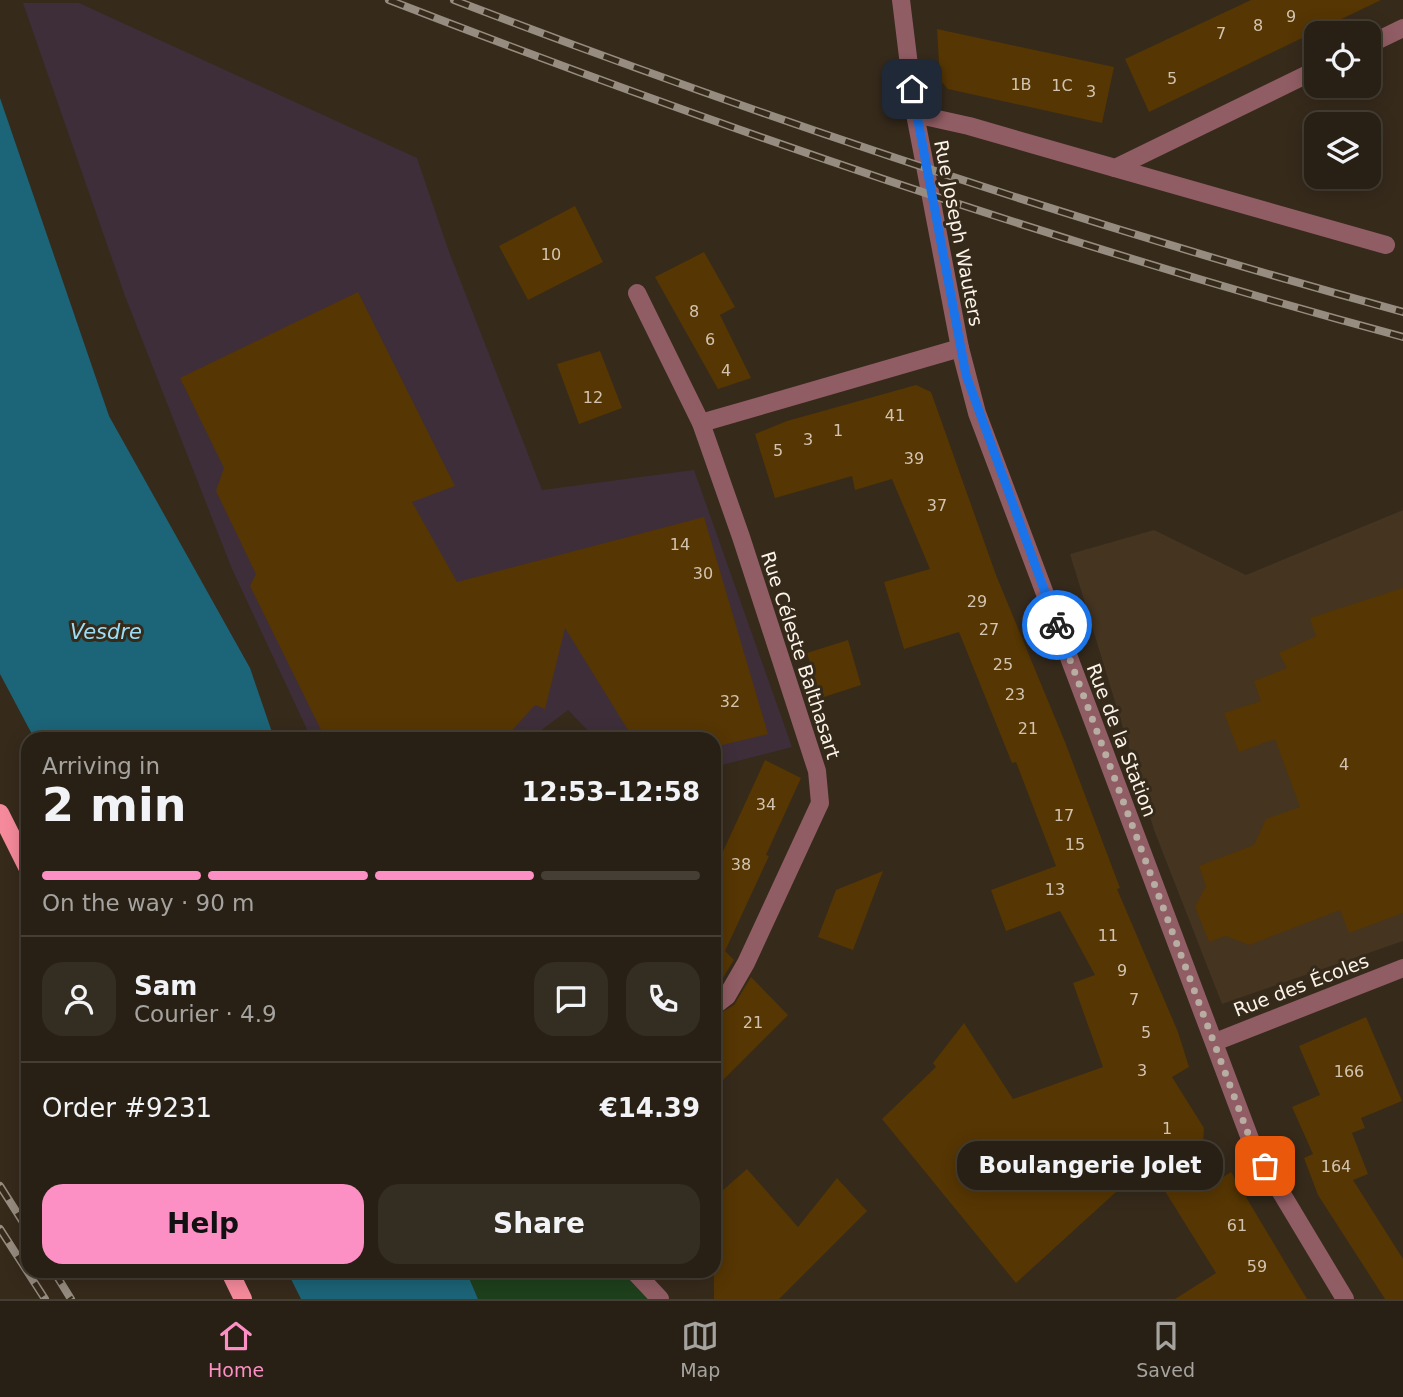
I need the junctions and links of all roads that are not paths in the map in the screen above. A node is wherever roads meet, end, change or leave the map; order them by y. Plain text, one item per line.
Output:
1 (901, 0) edge
2 (1403, 28) edge
3 (1381, 39) edge
4 (1304, 76) edge
5 (915, 114) junction
6 (1115, 168) junction
7 (1386, 245) dead end
8 (637, 293) dead end
9 (960, 348) junction
10 (701, 423) junction
11 (0, 813) edge
12 (21, 855) edge
13 (1403, 968) edge
14 (721, 1001) edge
15 (1215, 1042) junction
16 (233, 1278) edge
17 (640, 1278) edge
18 (243, 1299) edge
19 (660, 1299) edge
20 (1345, 1299) edge

1 - 5 street, Rue Joseph Wauters
2 - 3 street
4 - 6 street
5 - 6 street
5 - 9 street, Rue Joseph Wauters
6 - 7 street
8 - 10 street, Rue Céleste Balthasart
9 - 10 street
9 - 15 street, Rue de la Station
10 - 14 street, Rue Céleste Balthasart
11 - 12 main road
13 - 15 street, Rue des Écoles
15 - 20 street, Rue de la Station
16 - 18 main road
17 - 19 street

